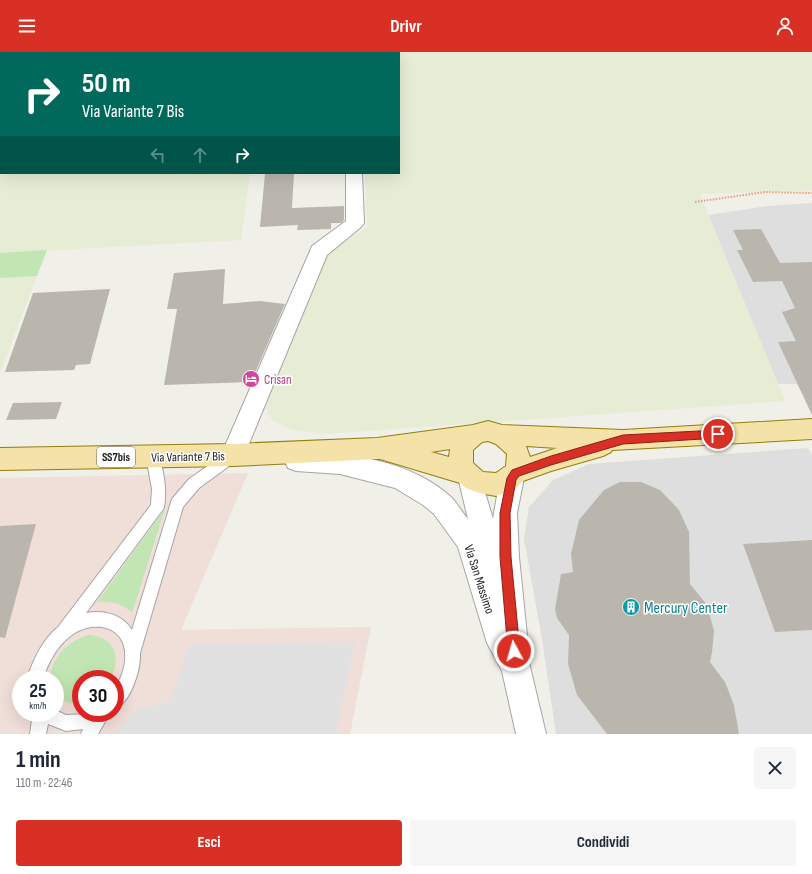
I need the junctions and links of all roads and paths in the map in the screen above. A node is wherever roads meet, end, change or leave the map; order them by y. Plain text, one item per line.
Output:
1 (354, 174) edge
2 (812, 193) edge
3 (695, 202) dead end
4 (812, 429) edge
5 (473, 435) junction
6 (504, 435) junction
7 (623, 440) junction
8 (377, 450) junction
9 (276, 454) junction
10 (233, 455) junction
11 (152, 456) junction
12 (0, 459) edge
13 (468, 475) junction
14 (513, 475) junction
15 (64, 630) junction
16 (133, 652) junction
17 (516, 665) junction
18 (37, 670) edge
19 (124, 688) edge
20 (40, 722) edge
21 (61, 722) edge
22 (81, 722) edge
23 (96, 722) edge
24 (38, 734) edge
25 (89, 734) edge
26 (531, 734) edge

1 - 10 street
2 - 3 path
4 - 7 main road, SS7bis
5 - 6 main road, SS7bis
5 - 8 main road, Via Variante 7 Bis / SS7bis
5 - 13 main road
6 - 7 main road, SS7bis
6 - 14 main road
7 - 14 main road, SS7bis
8 - 9 main road, Via Variante 7 Bis / SS7bis
8 - 13 main road, Via Variante 7 Bis / SS7bis
9 - 10 main road, Via Variante 7 Bis / SS7bis
9 - 17 street, Via San Massimo
10 - 11 main road, Via Variante 7 Bis / SS7bis
10 - 16 lane
11 - 12 main road, Via Variante 7 Bis / SS7bis
11 - 15 lane
13 - 14 main road, SS7bis
13 - 17 street, Via San Massimo
14 - 17 street, Via San Massimo
15 - 16 lane
15 - 18 lane
16 - 19 lane
17 - 26 street, Via San Massimo
20 - 24 lane
21 - 22 lane
23 - 25 lane

